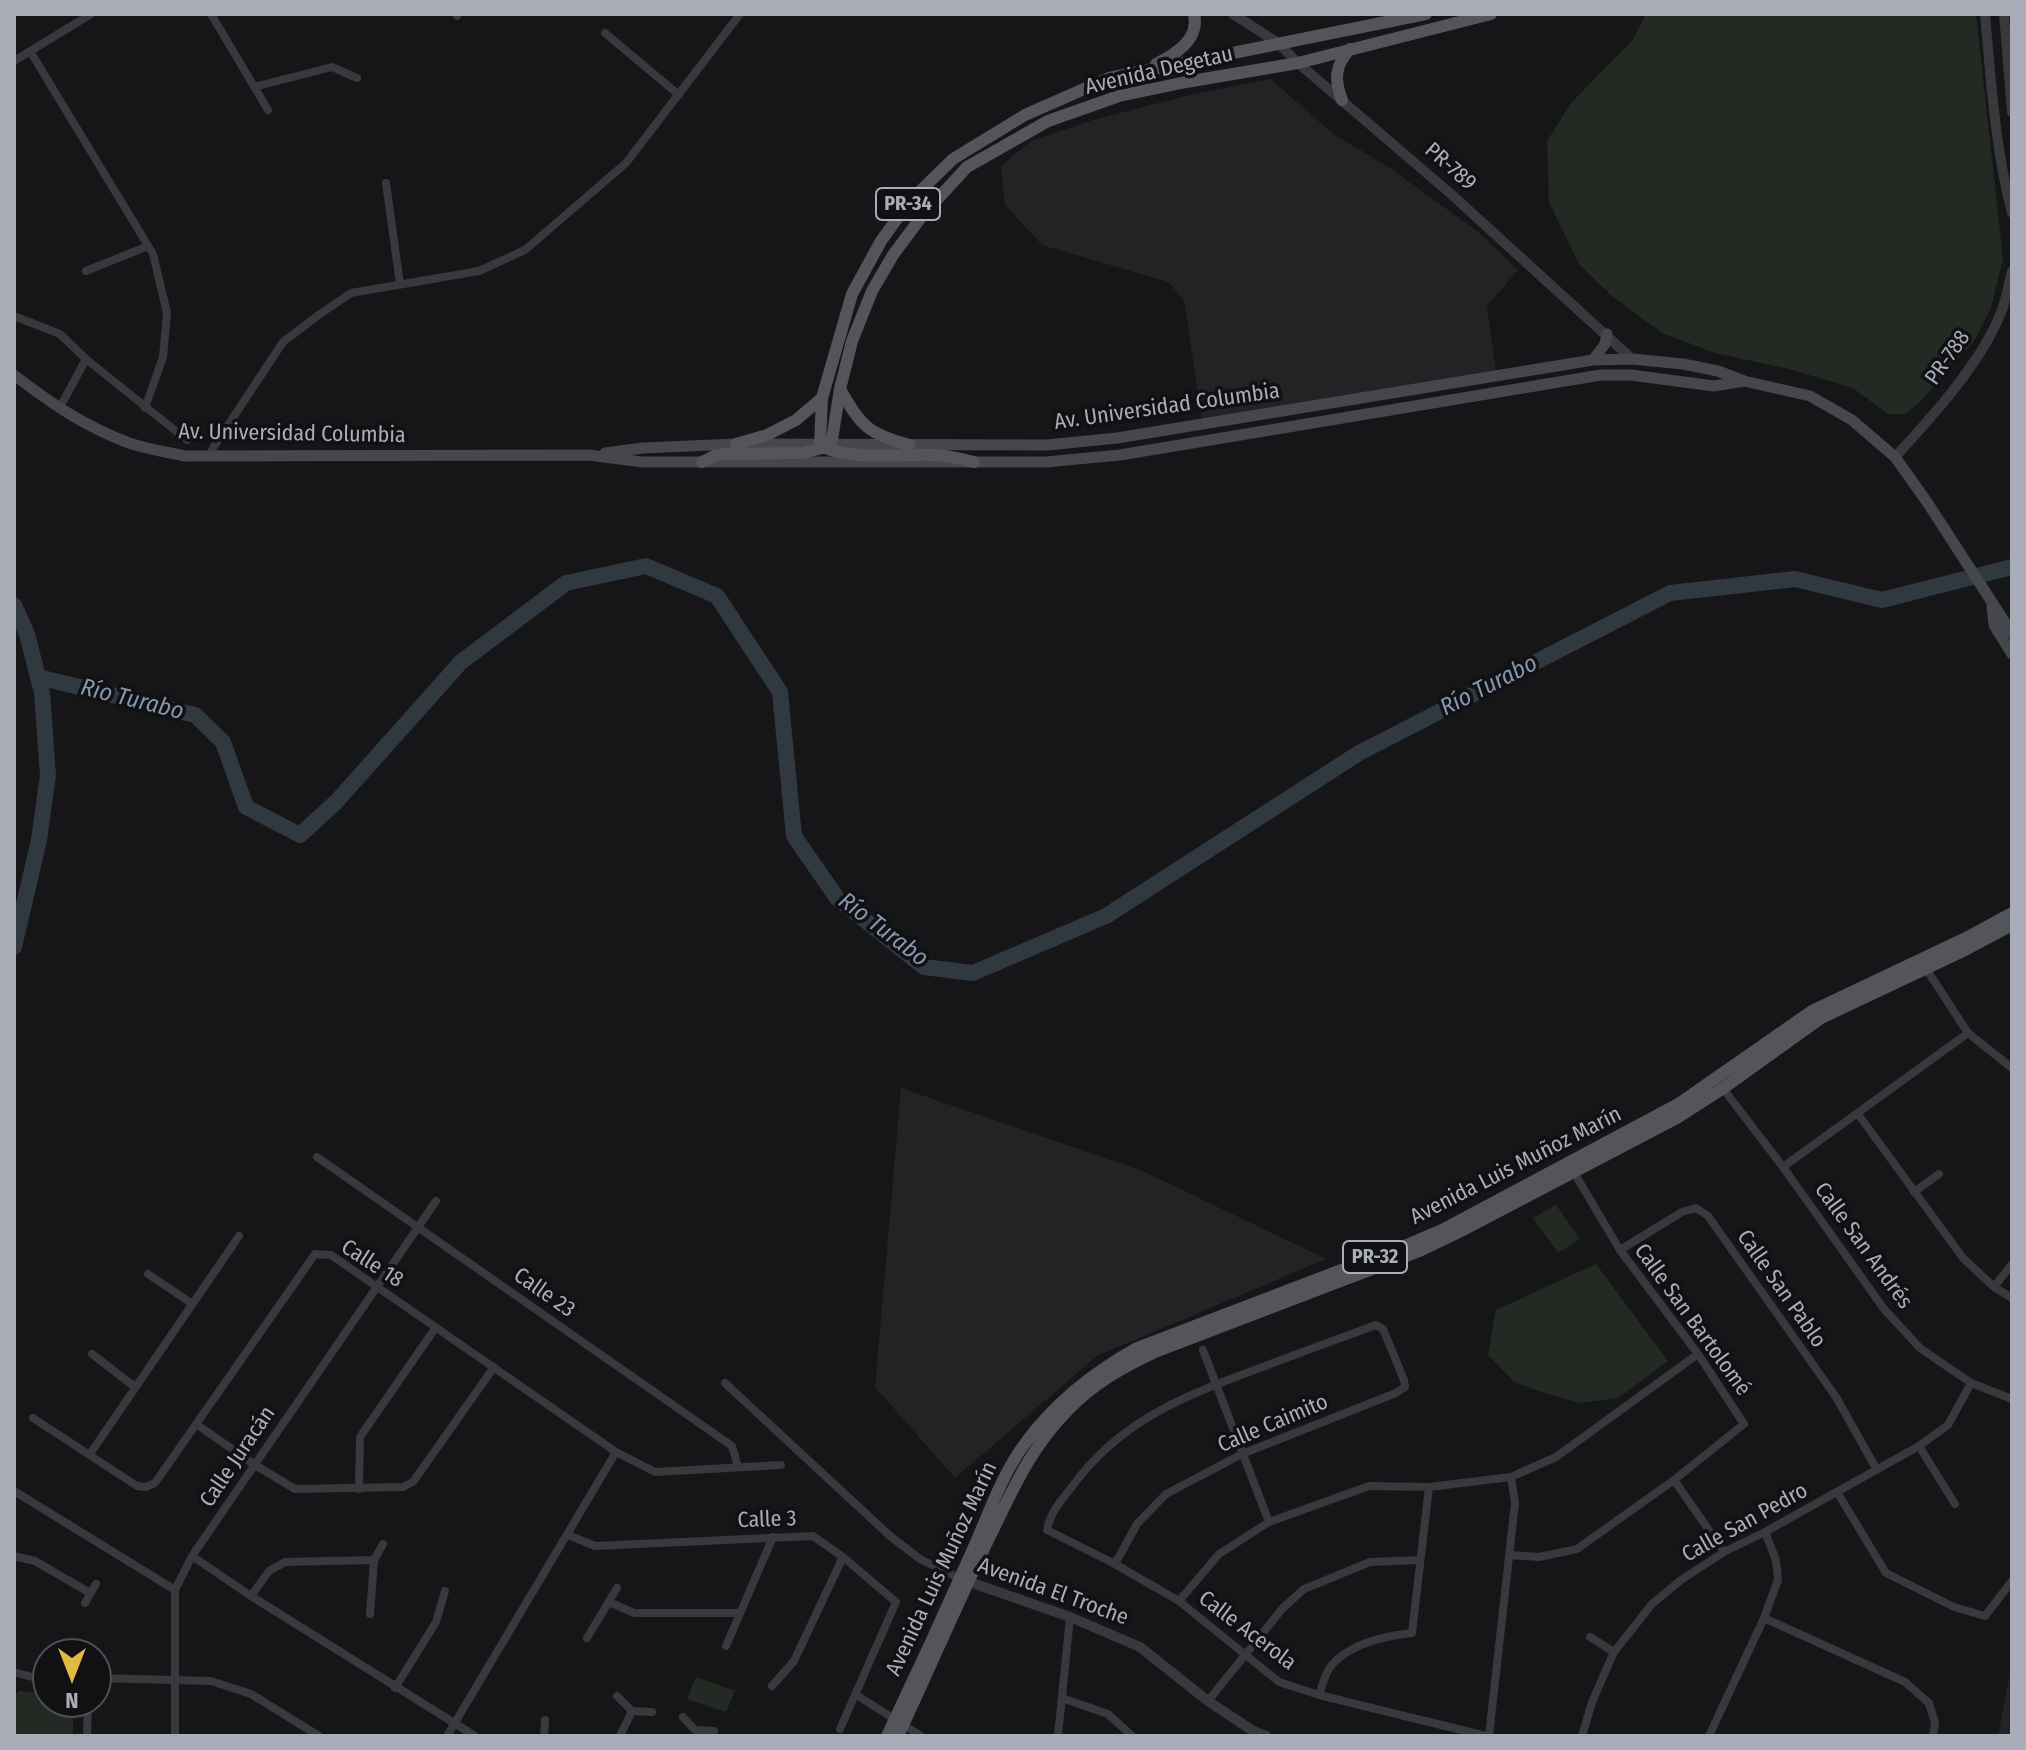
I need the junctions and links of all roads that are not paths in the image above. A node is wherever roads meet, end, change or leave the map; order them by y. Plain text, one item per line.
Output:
1 (91, 14) edge
2 (211, 14) edge
3 (740, 14) edge
4 (1194, 14) edge
5 (1233, 14) edge
6 (1426, 14) edge
7 (1491, 14) edge
8 (1985, 14) edge
9 (2004, 14) edge
10 (605, 33) dead end
11 (1278, 43) junction
12 (1350, 48) junction
13 (30, 51) junction
14 (14, 61) edge
15 (1298, 63) junction
16 (1131, 74) junction
17 (357, 78) dead end
18 (254, 87) junction
19 (679, 95) junction
20 (1342, 100) junction
21 (268, 110) dead end
22 (2012, 112) edge
23 (386, 183) dead end
24 (2012, 213) edge
25 (148, 246) junction
26 (86, 271) dead end
27 (2012, 271) edge
28 (400, 284) junction
29 (14, 316) edge
30 (1607, 334) junction
31 (86, 359) junction
32 (1632, 359) junction
33 (1593, 360) junction
34 (14, 375) edge
35 (1744, 381) junction
36 (1694, 383) junction
37 (840, 389) junction
38 (1509, 390) junction
39 (1376, 395) junction
40 (822, 398) junction
41 (145, 408) junction
42 (59, 409) junction
43 (1379, 412) junction
44 (187, 440) dead end
45 (736, 444) junction
46 (910, 445) junction
47 (826, 446) junction
48 (589, 455) junction
49 (210, 456) junction
50 (1895, 457) junction
51 (702, 462) junction
52 (974, 462) junction
53 (1992, 603) junction
54 (2012, 633) edge
55 (2012, 654) edge
56 (2012, 913) edge
57 (2012, 925) edge
58 (1923, 964) junction
59 (1968, 1033) junction
60 (2012, 1068) edge
61 (1719, 1084) junction
62 (1858, 1114) junction
63 (317, 1157) dead end
64 (1783, 1167) junction
65 (1571, 1168) junction
66 (1939, 1174) dead end
67 (1914, 1192) junction
68 (436, 1201) dead end
69 (418, 1227) junction
70 (239, 1236) dead end
71 (1620, 1250) junction
72 (2012, 1264) edge
73 (148, 1274) dead end
74 (377, 1287) junction
75 (1994, 1287) junction
76 (2012, 1298) edge
77 (191, 1303) junction
78 (436, 1327) junction
79 (1203, 1350) dead end
80 (92, 1354) dead end
81 (1698, 1354) junction
82 (494, 1367) junction
83 (725, 1383) dead end
84 (1971, 1383) junction
85 (1216, 1384) junction
86 (135, 1387) junction
87 (2012, 1399) edge
88 (33, 1418) dead end
89 (196, 1424) junction
90 (1919, 1446) junction
91 (616, 1452) junction
92 (90, 1454) junction
93 (1242, 1454) junction
94 (255, 1465) junction
95 (781, 1465) dead end
96 (738, 1467) junction
97 (1877, 1470) junction
98 (1511, 1477) junction
99 (1674, 1480) junction
100 (1429, 1487) junction
101 (359, 1489) junction
102 (14, 1491) edge
103 (1837, 1492) junction
104 (1955, 1504) dead end
105 (1269, 1522) junction
106 (1765, 1532) junction
107 (568, 1535) junction
108 (773, 1537) junction
109 (383, 1544) dead end
110 (1724, 1552) junction
111 (1509, 1555) junction
112 (14, 1556) edge
113 (192, 1556) junction
114 (843, 1557) junction
115 (374, 1560) junction
116 (1420, 1560) junction
117 (1115, 1564) junction
118 (963, 1580) junction
119 (2012, 1581) edge
120 (96, 1584) dead end
121 (617, 1588) dead end
122 (175, 1590) junction
123 (445, 1591) dead end
124 (90, 1593) junction
125 (251, 1596) junction
126 (1179, 1601) junction
127 (609, 1602) junction
128 (85, 1603) dead end
129 (740, 1613) junction
130 (370, 1614) dead end
131 (1070, 1617) junction
132 (1764, 1618) junction
133 (1590, 1637) dead end
134 (587, 1638) dead end
135 (726, 1646) dead end
136 (1614, 1652) junction
137 (1244, 1655) junction
138 (112, 1678) edge
139 (175, 1679) junction
140 (772, 1686) dead end
141 (395, 1688) junction
142 (855, 1694) junction
143 (1319, 1695) junction
144 (617, 1696) dead end
145 (1062, 1698) junction
146 (1208, 1701) junction
147 (632, 1711) junction
148 (652, 1712) dead end
149 (683, 1717) dead end
150 (545, 1720) dead end
151 (455, 1724) junction
152 (899, 1727) edge
153 (840, 1729) dead end
154 (714, 1731) dead end
155 (694, 1733) edge
156 (175, 1736) edge
157 (319, 1736) edge
158 (447, 1736) edge
159 (475, 1736) edge
160 (544, 1736) edge
161 (620, 1736) edge
162 (887, 1736) edge
163 (921, 1736) edge
164 (1058, 1736) edge
165 (1132, 1736) edge
166 (1266, 1736) edge
167 (1488, 1736) edge
168 (1582, 1736) edge
169 (1709, 1736) edge
170 (1933, 1736) edge

1 - 13 street
2 - 18 street
3 - 19 street
4 - 16 main road
5 - 11 street, PR-789 / PR-789
6 - 11 main road, Avenida Degetau / PR-34
7 - 12 main road, Avenida Degetau / PR-34
8 - 24 street
9 - 22 street
10 - 19 street
11 - 15 street, PR-789 / PR-789
11 - 16 main road, Avenida Degetau / PR-34
12 - 15 main road, Avenida Degetau / PR-34
12 - 20 main road
13 - 14 street
13 - 25 street
15 - 20 street, PR-789 / PR-789
15 - 37 main road, Avenida Degetau / PR-34
16 - 40 main road, Avenida Degetau / PR-34
17 - 18 street
18 - 21 street
19 - 28 street
20 - 30 street, PR-789 / PR-789
23 - 28 street
25 - 26 street
25 - 41 street
27 - 50 street, PR-788 / PR-788
28 - 49 street
29 - 31 street
30 - 32 street, PR-789 / PR-789
30 - 33 main road
31 - 41 street
31 - 42 street
32 - 33 main road, Av. Universidad Columbia
32 - 35 main road, Av. Universidad Columbia
32 - 36 main road
32 - 38 main road
33 - 39 main road, Av. Universidad Columbia
34 - 42 main road, Av. Universidad Columbia
35 - 36 main road, Av. Universidad Columbia
35 - 50 main road, Av. Universidad Columbia
36 - 38 main road, Av. Universidad Columbia
37 - 46 main road
37 - 47 main road, Avenida Degetau / PR-34
38 - 43 main road, Av. Universidad Columbia
39 - 43 main road
39 - 46 main road, Av. Universidad Columbia
40 - 45 main road
40 - 47 main road, Avenida Degetau / PR-34
41 - 44 street
42 - 49 main road, Av. Universidad Columbia
43 - 52 main road, Av. Universidad Columbia
45 - 47 main road, Av. Universidad Columbia
45 - 48 main road, Av. Universidad Columbia
46 - 47 main road, Av. Universidad Columbia
47 - 51 main road
47 - 52 main road
48 - 49 main road, Av. Universidad Columbia
48 - 51 main road, Av. Universidad Columbia
50 - 53 main road, Av. Universidad Columbia
51 - 52 main road, Av. Universidad Columbia
53 - 54 main road, Av. Universidad Columbia
53 - 55 main road, Av. Universidad Columbia
56 - 58 main road, Avenida Luis Muñoz Marín / PR-32
57 - 58 main road, Avenida Luis Muñoz Marín / PR-32
58 - 59 street
58 - 61 main road, Avenida Luis Muñoz Marín / PR-32
59 - 60 street
59 - 62 street
61 - 64 street, Calle San Andrés
61 - 65 main road, Avenida Luis Muñoz Marín / PR-32
62 - 64 street
62 - 67 street
63 - 69 street, Calle 23
64 - 84 street, Calle San Andrés
65 - 71 street, Calle San Bartolomé
65 - 118 main road, Avenida Luis Muñoz Marín / PR-32
66 - 67 street
67 - 75 street
68 - 69 street, Calle Juracán
69 - 74 street, Calle Juracán
69 - 96 street, Calle 23
70 - 77 street
71 - 81 street, Calle San Bartolomé
71 - 97 street, Calle San Pablo
72 - 75 street
73 - 77 street
74 - 78 street, Calle 18
74 - 89 street, Calle 18
74 - 94 street, Calle Juracán
75 - 76 street
77 - 86 street
78 - 82 street, Calle 18
78 - 101 street
79 - 85 street
80 - 86 street
81 - 98 street
81 - 99 street, Calle San Bartolomé
82 - 91 street, Calle 18
82 - 101 street
83 - 118 street, Avenida El Troche
84 - 87 street, Calle San Andrés
84 - 90 street, Calle San Pedro
85 - 93 street
85 - 93 street, Calle Caimito
85 - 117 street, Calle Acerola
86 - 92 street
88 - 92 street, Calle 18
89 - 92 street, Calle 18
89 - 94 street
90 - 97 street, Calle San Pedro
90 - 104 street
91 - 96 street, Calle 18
91 - 107 street
93 - 105 street
93 - 117 street, Calle Caimito
94 - 101 street
94 - 113 street, Calle Juracán
95 - 96 street, Calle 18
97 - 103 street, Calle San Pedro
98 - 100 street
98 - 111 street
99 - 110 street
99 - 111 street, Calle San Bartolomé
100 - 105 street
100 - 116 street
102 - 122 street
103 - 106 street, Calle San Pedro
103 - 119 street
105 - 126 street
106 - 110 street, Calle San Pedro
106 - 132 street
107 - 108 street, Calle 3
107 - 151 street
108 - 114 street, Calle 3
108 - 129 street
109 - 115 street
110 - 136 street, Calle San Pedro
111 - 167 street
112 - 124 street
113 - 122 street, Calle Juracán
113 - 125 street
114 - 140 street
114 - 142 street, Calle 3
115 - 125 street
115 - 130 street
116 - 137 street
116 - 143 street
117 - 126 street, Calle Acerola
118 - 131 street, Avenida El Troche
118 - 152 main road, Avenida Luis Muñoz Marín / PR-32
120 - 124 street
121 - 127 street
122 - 139 street, Calle Juracán
123 - 141 street
124 - 128 street
125 - 141 street
126 - 137 street, Calle Acerola
127 - 129 street
127 - 134 street
129 - 135 street
131 - 145 street
131 - 146 street, Avenida El Troche
132 - 169 street
132 - 170 street
133 - 136 street
136 - 168 street, Calle San Pedro
137 - 143 street, Calle Acerola
137 - 146 street
138 - 139 street
139 - 156 street, Calle Juracán
139 - 157 street
141 - 151 street
142 - 152 street
142 - 153 street
143 - 167 street, Calle Acerola
144 - 147 street
145 - 164 street
145 - 165 street
146 - 166 street, Avenida El Troche
147 - 148 street
147 - 161 street
149 - 155 street
150 - 160 street
151 - 158 street
151 - 159 street
152 - 162 main road, Avenida Luis Muñoz Marín / PR-32
152 - 163 street
154 - 155 street

